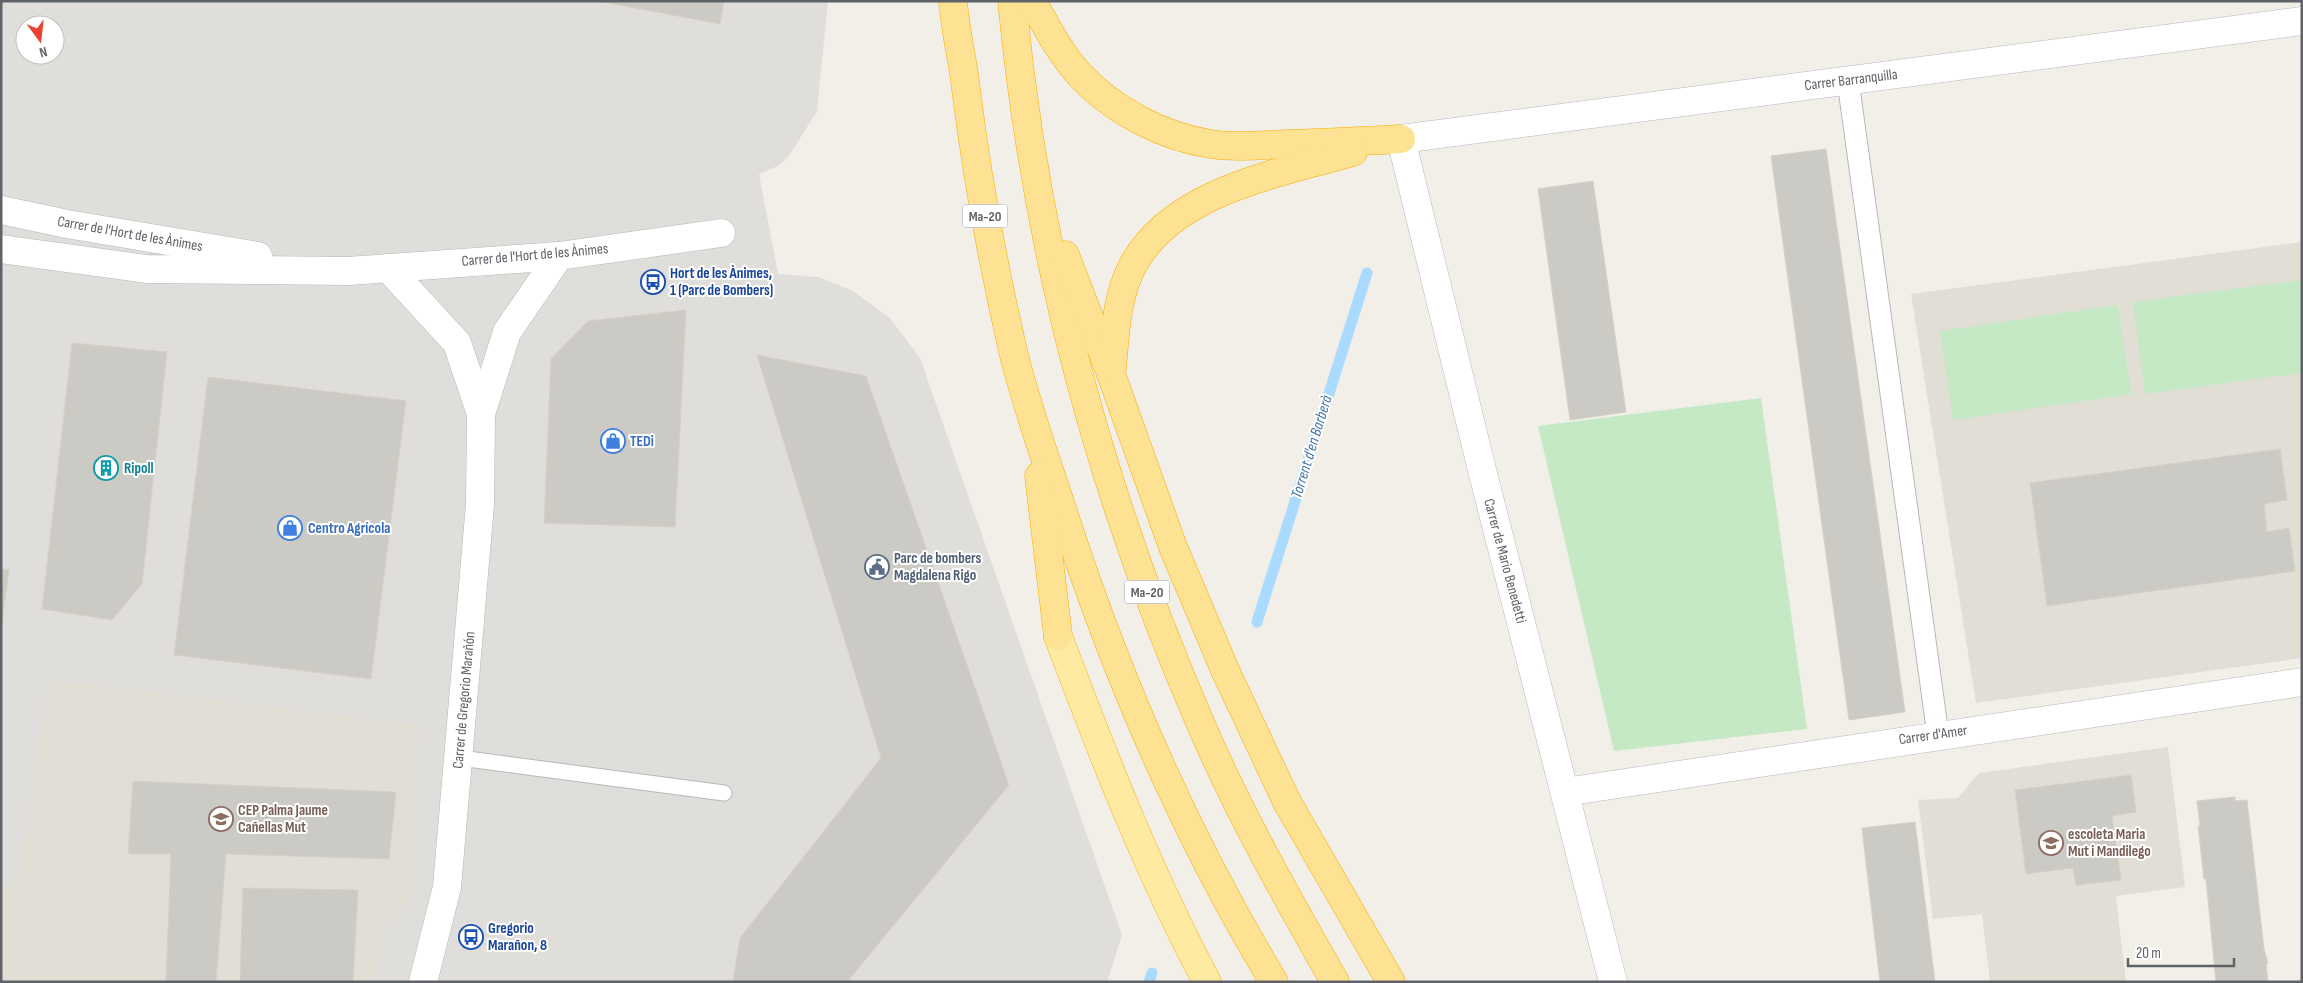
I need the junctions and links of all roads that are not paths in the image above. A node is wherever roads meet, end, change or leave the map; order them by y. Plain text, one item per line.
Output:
1 (953, 1) edge
2 (1012, 1) edge
3 (1032, 1) edge
4 (2302, 21) edge
5 (1848, 80) junction
6 (1401, 140) junction
7 (1034, 174) junction
8 (1, 210) edge
9 (721, 233) dead end
10 (1, 248) edge
11 (559, 256) junction
12 (388, 268) junction
13 (348, 271) junction
14 (1111, 374) junction
15 (481, 414) junction
16 (1032, 418) junction
17 (2302, 682) edge
18 (1938, 735) junction
19 (460, 758) junction
20 (1565, 792) junction
21 (724, 793) dead end
22 (423, 982) edge
23 (1208, 982) edge
24 (1274, 982) edge
25 (1335, 982) edge
26 (1391, 982) edge
27 (1613, 982) edge

1 - 16 highway, Ma-20
2 - 7 highway, Ma-20
3 - 6 highway
4 - 5 street, Carrer Barranquilla
5 - 6 street, Carrer Barranquilla
5 - 18 street
6 - 14 highway
6 - 20 street, Carrer de Mario Benedetti
7 - 14 highway
7 - 25 highway, Ma-20
8 - 13 street, Carrer de l'Hort de les Ànimes
9 - 11 street, Carrer de l'Hort de les Ànimes
10 - 13 street, Carrer de l'Hort de les Ànimes
11 - 12 street, Carrer de l'Hort de les Ànimes
11 - 15 street, Carrer de Gregorio Marañón
12 - 13 street, Carrer de l'Hort de les Ànimes
12 - 15 street, Carrer de Gregorio Marañón
14 - 26 highway
15 - 19 street, Carrer de Gregorio Marañón
16 - 23 highway
16 - 24 highway, Ma-20
17 - 18 street, Carrer d'Amer
18 - 20 street, Carrer d'Amer
19 - 21 lane
19 - 22 street, Carrer de Gregorio Marañón
20 - 27 street, Carrer de Mario Benedetti

